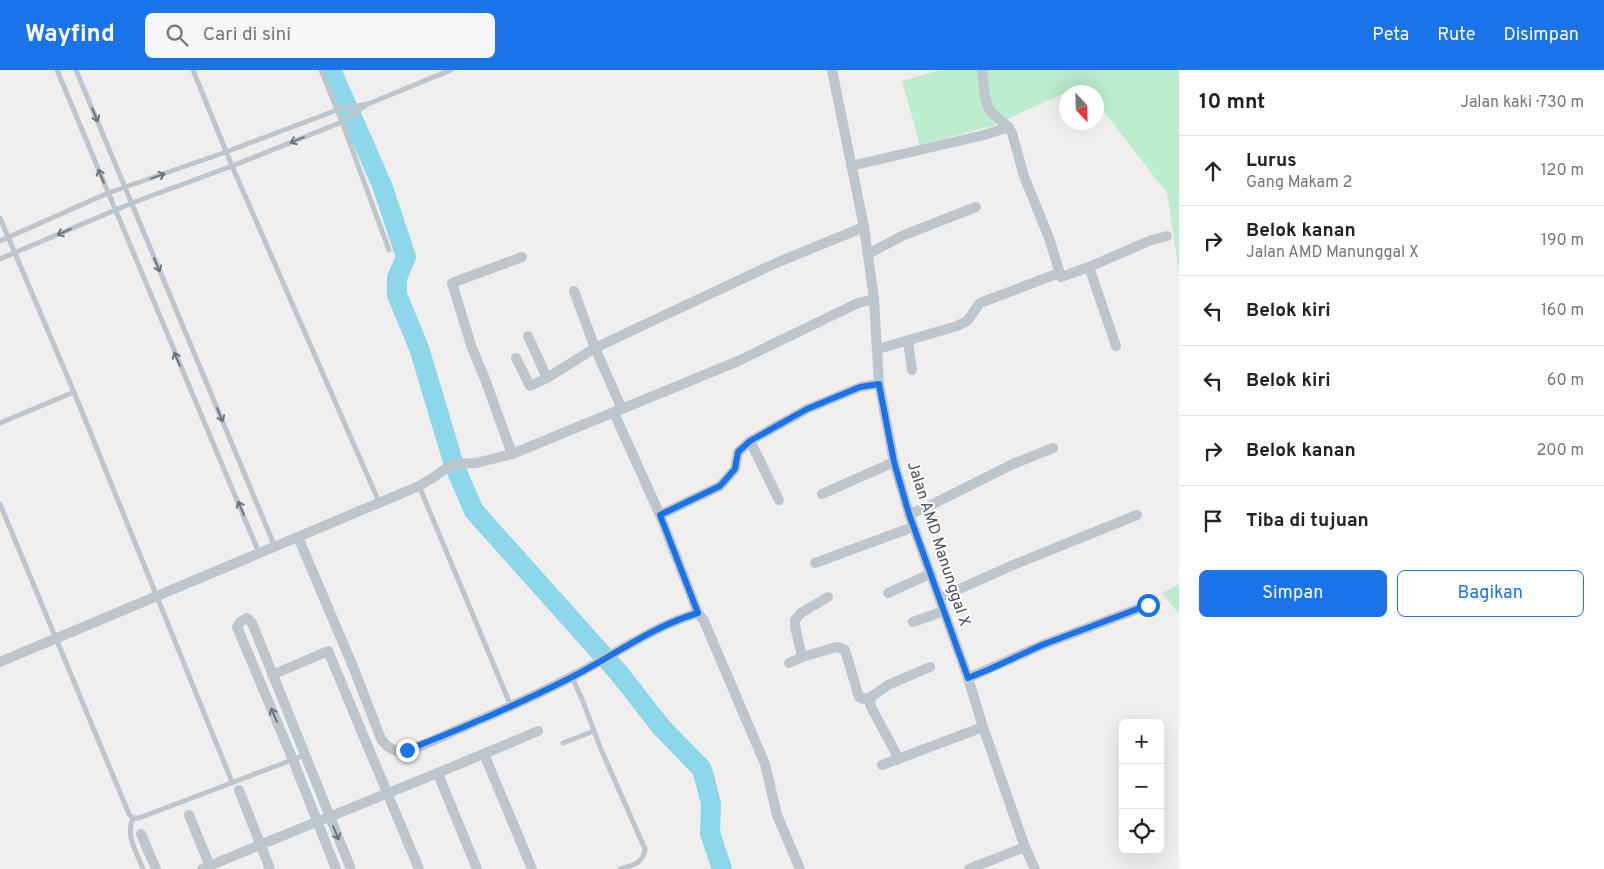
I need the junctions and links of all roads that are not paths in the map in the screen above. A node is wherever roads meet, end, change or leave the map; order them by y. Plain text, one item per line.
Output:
1 (57, 70) edge
2 (76, 70) edge
3 (193, 70) edge
4 (321, 70) edge
5 (832, 70) edge
6 (982, 70) edge
7 (449, 71) edge
8 (368, 104) junction
9 (337, 110) junction
10 (342, 122) junction
11 (1009, 127) junction
12 (226, 152) junction
13 (232, 166) junction
14 (851, 166) junction
15 (124, 188) junction
16 (108, 194) junction
17 (132, 203) junction
18 (976, 207) dead end
19 (115, 210) junction
20 (0, 218) edge
21 (864, 227) junction
22 (1167, 236) dead end
23 (9, 238) junction
24 (0, 241) edge
25 (389, 250) dead end
26 (16, 253) junction
27 (868, 254) junction
28 (522, 257) dead end
29 (0, 260) edge
30 (1089, 267) junction
31 (1059, 273) junction
32 (574, 291) dead end
33 (874, 299) junction
34 (528, 336) dead end
35 (908, 341) junction
36 (1116, 346) dead end
37 (595, 348) junction
38 (878, 350) junction
39 (516, 358) dead end
40 (912, 370) dead end
41 (547, 378) junction
42 (879, 384) junction
43 (74, 392) junction
44 (618, 411) junction
45 (0, 423) edge
46 (750, 441) junction
47 (1053, 448) dead end
48 (512, 454) junction
49 (894, 462) junction
50 (419, 486) junction
51 (822, 494) dead end
52 (779, 500) dead end
53 (379, 502) junction
54 (0, 504) edge
55 (909, 514) junction
56 (660, 515) junction
57 (1137, 515) dead end
58 (913, 527) junction
59 (298, 537) junction
60 (275, 548) junction
61 (260, 553) junction
62 (816, 563) dead end
63 (930, 574) junction
64 (888, 593) dead end
65 (156, 596) junction
66 (828, 597) dead end
67 (939, 598) junction
68 (1148, 605) dead end
69 (944, 611) junction
70 (698, 613) junction
71 (913, 622) dead end
72 (55, 639) junction
73 (802, 657) junction
74 (0, 662) edge
75 (788, 664) dead end
76 (930, 667) dead end
77 (272, 675) junction
78 (572, 677) junction
79 (968, 678) junction
80 (871, 697) junction
81 (510, 706) junction
82 (983, 727) junction
83 (538, 731) dead end
84 (594, 731) junction
85 (563, 743) dead end
86 (484, 754) junction
87 (305, 755) junction
88 (899, 759) junction
89 (293, 760) junction
90 (882, 765) dead end
91 (438, 774) junction
92 (232, 782) junction
93 (239, 790) dead end
94 (388, 794) junction
95 (189, 815) dead end
96 (329, 816) junction
97 (133, 818) junction
98 (317, 821) junction
99 (141, 834) dead end
100 (260, 844) junction
101 (1025, 847) junction
102 (208, 868) edge
103 (143, 869) edge
104 (156, 869) edge
105 (270, 869) edge
106 (336, 869) edge
107 (351, 869) edge
108 (419, 869) edge
109 (477, 869) edge
110 (532, 869) edge
111 (620, 869) edge
112 (800, 869) edge
113 (969, 869) edge
114 (1035, 869) edge

16 -> 1 lane
2 -> 15 lane
3 - 12 lane
4 - 9 lane
5 - 14 street, Jalan AMD Manunggal X
6 - 11 street
7 - 8 lane
8 - 9 lane
8 - 10 lane
9 - 10 lane
9 - 12 lane
10 -> 13 lane
10 - 25 lane
11 - 14 street
11 - 31 street
12 - 13 lane
15 -> 12 lane
13 - 17 lane
13 - 53 lane
14 - 21 street, Jalan AMD Manunggal X
15 - 16 lane
15 - 17 lane
16 - 19 lane
16 - 23 lane
17 - 19 lane
17 -> 60 lane
18 - 27 street
19 -> 26 lane
61 -> 19 lane
20 - 23 lane
21 - 27 street, Jalan AMD Manunggal X
21 - 37 street
22 - 30 street
23 - 24 lane
23 - 26 lane
26 - 29 lane
26 - 43 lane
27 - 33 street, Jalan AMD Manunggal X
28 - 48 street
30 - 31 street
30 - 36 street
31 - 35 street
32 - 37 street
33 - 38 street, Jalan AMD Manunggal X
33 - 44 street
34 - 41 street
35 - 38 street
35 - 40 street
37 - 41 street
37 - 44 street
38 - 42 street, Jalan AMD Manunggal X
39 - 41 street
42 - 46 street
42 - 49 street, Jalan AMD Manunggal X
43 - 45 lane
43 - 65 lane
44 - 48 street
44 - 56 street
46 - 52 street
46 - 56 street
47 - 55 street
48 - 50 street
49 - 51 street
49 - 55 street, Jalan AMD Manunggal X
50 - 53 street
50 - 81 lane
53 - 59 street
54 - 72 lane
55 - 58 street, Jalan AMD Manunggal X
56 - 70 street
57 - 67 street
58 - 62 street
58 - 63 street, Jalan AMD Manunggal X
59 - 60 street
59 - 81 street
60 - 61 street
61 - 65 street
63 - 64 street
63 - 67 street, Jalan AMD Manunggal X
65 - 72 street
65 - 92 lane
66 - 73 street
67 - 69 street, Jalan AMD Manunggal X
68 - 79 street
69 - 71 street
69 - 79 street, Jalan AMD Manunggal X
70 - 78 street
70 - 112 street
72 - 74 street
72 - 97 lane
73 - 75 street
73 - 80 street
76 - 80 street
77 - 87 street
89 -> 77 street
77 - 94 street
78 - 81 street
78 - 84 lane
79 - 82 street, Jalan AMD Manunggal X
80 - 88 street
82 - 88 street
82 - 101 street, Jalan AMD Manunggal X
83 - 86 street
84 - 85 lane
84 - 111 lane
86 - 91 street
86 - 110 street
87 - 89 lane
87 - 96 street
88 - 90 street
89 - 92 lane
89 - 98 street
91 - 94 street
91 - 109 street
92 - 97 lane
93 - 100 street
94 - 96 street
94 - 108 street
95 - 102 street
96 - 98 street
96 -> 107 street
97 - 103 lane
98 - 100 street
98 - 106 street
99 - 104 street
100 - 102 street
100 - 105 street
101 - 113 street
101 - 114 street, Jalan AMD Manunggal X

